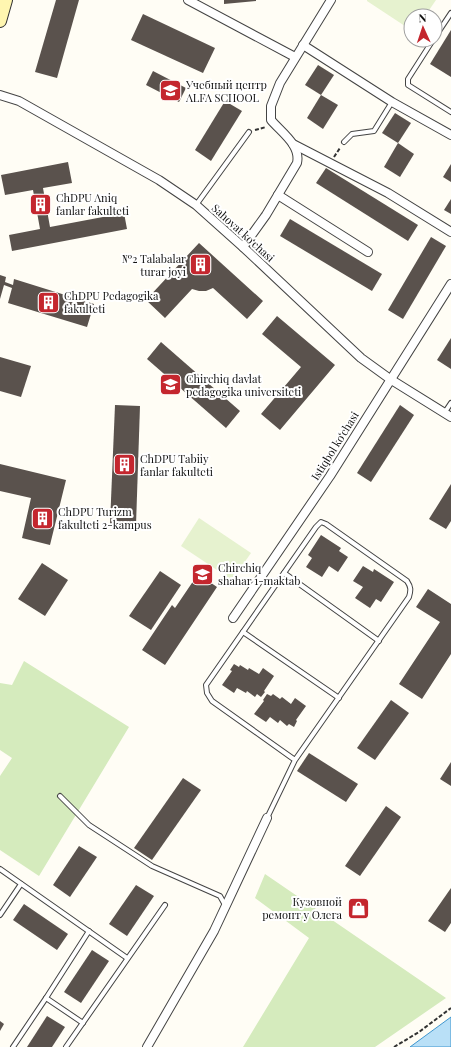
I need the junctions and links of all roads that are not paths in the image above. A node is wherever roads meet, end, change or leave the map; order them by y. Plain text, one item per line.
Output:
1 (188, 0) edge
2 (331, 0) edge
3 (3, 5) edge
4 (451, 12) edge
5 (0, 21) edge
6 (443, 24) edge
7 (303, 45) junction
8 (428, 48) edge
9 (295, 57) junction
10 (0, 95) edge
11 (392, 102) junction
12 (451, 112) edge
13 (249, 132) road end
14 (451, 136) edge
15 (344, 142) road end
16 (293, 144) junction
17 (278, 195) junction
18 (196, 205) junction
19 (451, 232) edge
20 (243, 247) junction
21 (368, 252) dead end
22 (451, 284) edge
23 (390, 379) junction
24 (451, 403) edge
25 (448, 415) edge
26 (284, 573) junction
27 (233, 618) dead end
28 (243, 632) junction
29 (379, 641) junction
30 (339, 698) junction
31 (295, 760) junction
32 (60, 796) dead end
33 (267, 818) joint
34 (0, 870) edge
35 (21, 884) junction
36 (165, 904) dead end
37 (226, 907) junction
38 (0, 915) edge
39 (89, 931) junction
40 (127, 958) junction
41 (46, 998) junction
42 (83, 1023) junction
43 (13, 1047) edge
44 (66, 1047) edge
45 (147, 1047) edge

1 - 9 street
2 - 7 street
3 - 5 main road
4 - 6 lane
7 - 9 street
7 - 11 street
8 - 12 lane
9 - 16 street
10 - 18 street, Sahovat ko‘chasi
11 - 14 street
11 - 15 lane
13 - 18 lane
16 - 17 street
16 - 19 street
17 - 20 street
17 - 21 street
18 - 20 street, Sahovat ko‘chasi
20 - 23 street, Sahovat ko‘chasi
22 - 23 street, Istiqbol ko‘chasi
23 - 25 street, Sahovat ko‘chasi
23 - 27 street, Istiqbol ko‘chasi
24 - 25 lane
26 - 28 lane
26 - 29 lane
26 - 29 lane
28 - 30 lane
28 - 31 lane
29 - 30 lane
30 - 31 lane
31 - 33 lane
32 - 37 lane
33 - 37 street
34 - 35 lane
35 - 38 lane
35 - 39 lane
36 - 40 lane
37 - 45 street
39 - 40 lane
39 - 41 lane
40 - 42 lane
41 - 42 lane
41 - 43 lane
42 - 44 lane

